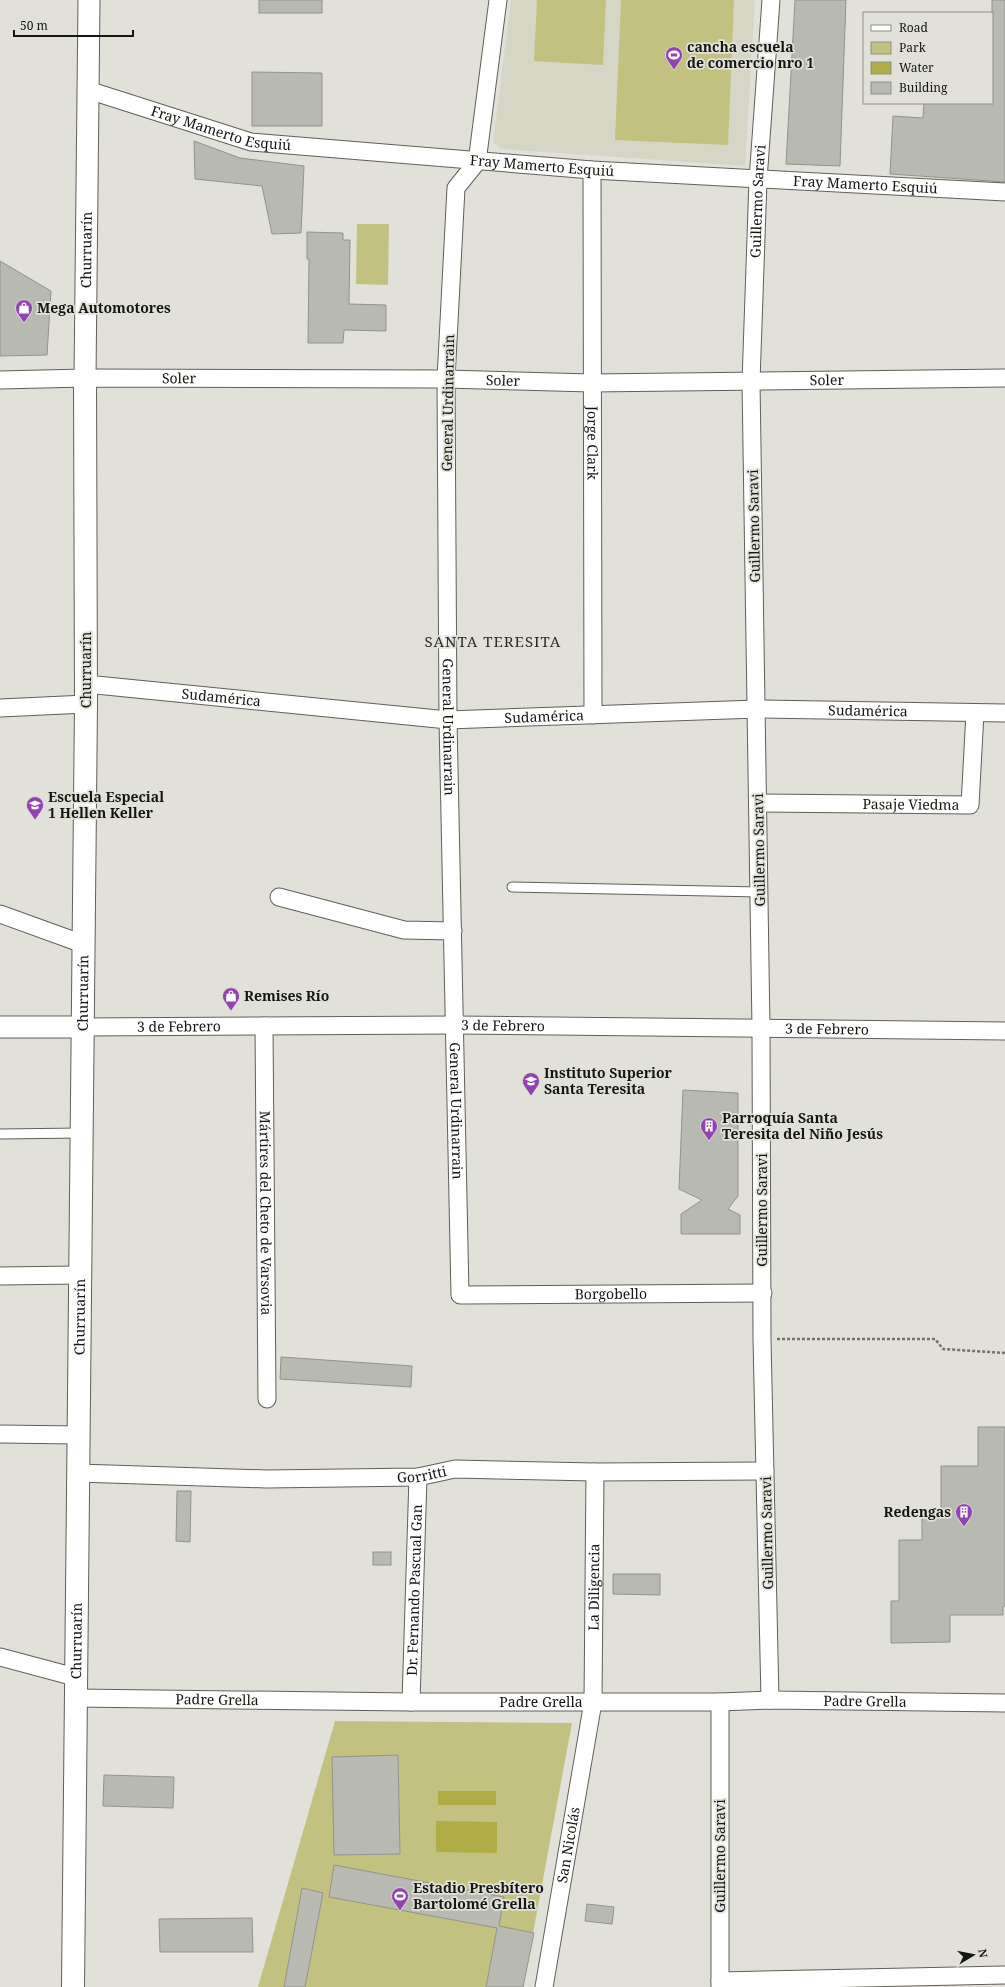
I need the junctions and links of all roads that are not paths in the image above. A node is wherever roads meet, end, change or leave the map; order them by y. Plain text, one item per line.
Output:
1 (89, 0) edge
2 (498, 0) edge
3 (771, 0) edge
4 (88, 90) junction
5 (477, 162) junction
6 (592, 170) junction
7 (758, 180) junction
8 (1005, 192) edge
9 (85, 378) junction
10 (1005, 378) edge
11 (446, 379) junction
12 (0, 380) edge
13 (751, 382) junction
14 (591, 383) junction
15 (86, 694) junction
16 (0, 708) edge
17 (757, 708) junction
18 (975, 712) junction
19 (1005, 713) edge
20 (593, 716) junction
21 (448, 720) junction
22 (758, 803) junction
23 (512, 887) dead end
24 (760, 892) junction
25 (279, 897) dead end
26 (0, 914) edge
27 (453, 932) junction
28 (83, 944) junction
29 (455, 1025) junction
30 (264, 1026) junction
31 (0, 1027) edge
32 (82, 1027) junction
33 (762, 1029) junction
34 (1005, 1031) edge
35 (81, 1133) junction
36 (0, 1134) edge
37 (80, 1275) junction
38 (0, 1276) edge
39 (763, 1293) junction
40 (460, 1295) joint
41 (267, 1399) dead end
42 (0, 1434) edge
43 (78, 1435) junction
44 (765, 1471) junction
45 (595, 1472) junction
46 (78, 1473) junction
47 (418, 1477) junction
48 (0, 1657) edge
49 (76, 1688) junction
50 (770, 1700) junction
51 (411, 1702) junction
52 (593, 1702) junction
53 (720, 1702) junction
54 (1005, 1703) edge
55 (1005, 1975) edge
56 (720, 1984) edge
57 (73, 1987) edge
58 (544, 1987) edge

1 - 4 street, Churruarín
2 - 5 street
3 - 7 street, Guillermo Saravi
4 - 5 street, Fray Mamerto Esquiú
4 - 9 street, Churruarín
5 - 6 street, Fray Mamerto Esquiú
5 - 11 street, General Urdinarrain
6 - 7 street, Fray Mamerto Esquiú
6 - 14 street, Jorge Clark
7 - 8 street, Fray Mamerto Esquiú
7 - 13 street, Guillermo Saravi
9 - 11 street, Soler
9 - 12 street, Soler
9 - 15 main road, Churruarín
10 - 13 street, Soler
11 - 14 street, Soler
11 - 21 street, General Urdinarrain
13 - 14 street, Soler
13 - 17 street, Guillermo Saravi
14 - 20 street, Jorge Clark
15 - 16 street, Sudamérica
15 - 21 street, Sudamérica
15 - 28 main road, Churruarín
17 - 18 street, Sudamérica
17 - 20 street, Sudamérica
17 - 22 street, Guillermo Saravi
18 - 19 street, Sudamérica
18 - 22 street, Pasaje Viedma
20 - 21 street, Sudamérica
21 - 27 street, General Urdinarrain
22 - 24 street, Guillermo Saravi
23 - 24 lane
24 - 33 street, Guillermo Saravi
25 - 27 street
26 - 28 street
27 - 29 street, General Urdinarrain
28 - 32 main road, Churruarín
29 - 30 street, 3 de Febrero
29 - 33 street, 3 de Febrero
29 - 40 street, General Urdinarrain
30 - 32 street, 3 de Febrero
30 - 41 street, Mártires del Cheto de Varsovia
31 - 32 street, 3 de Febrero
32 - 35 main road, Churruarín
33 - 34 street, 3 de Febrero
33 - 39 street, Guillermo Saravi
35 - 36 lane
35 - 37 main road, Churruarín
37 - 38 street
37 - 43 main road, Churruarín
39 - 40 street, Borgobello
39 - 44 street, Guillermo Saravi
42 - 43 street
43 - 46 main road, Churruarín
44 - 45 street, Gorritti
44 - 50 street, Guillermo Saravi
45 - 47 street, Gorritti
45 - 52 street, La Diligencia
46 - 47 street, Gorritti
46 - 49 main road, Churruarín
47 - 51 street, Dr. Fernando Pascual Gan
48 - 49 street, Padre Grella
49 - 51 street, Padre Grella
49 - 57 main road, Churruarín
50 - 53 street, Padre Grella
50 - 54 street, Padre Grella
51 - 52 street, Padre Grella
52 - 53 street, Padre Grella
52 - 58 street, San Nicolás
53 - 56 street, Guillermo Saravi
55 - 56 street

